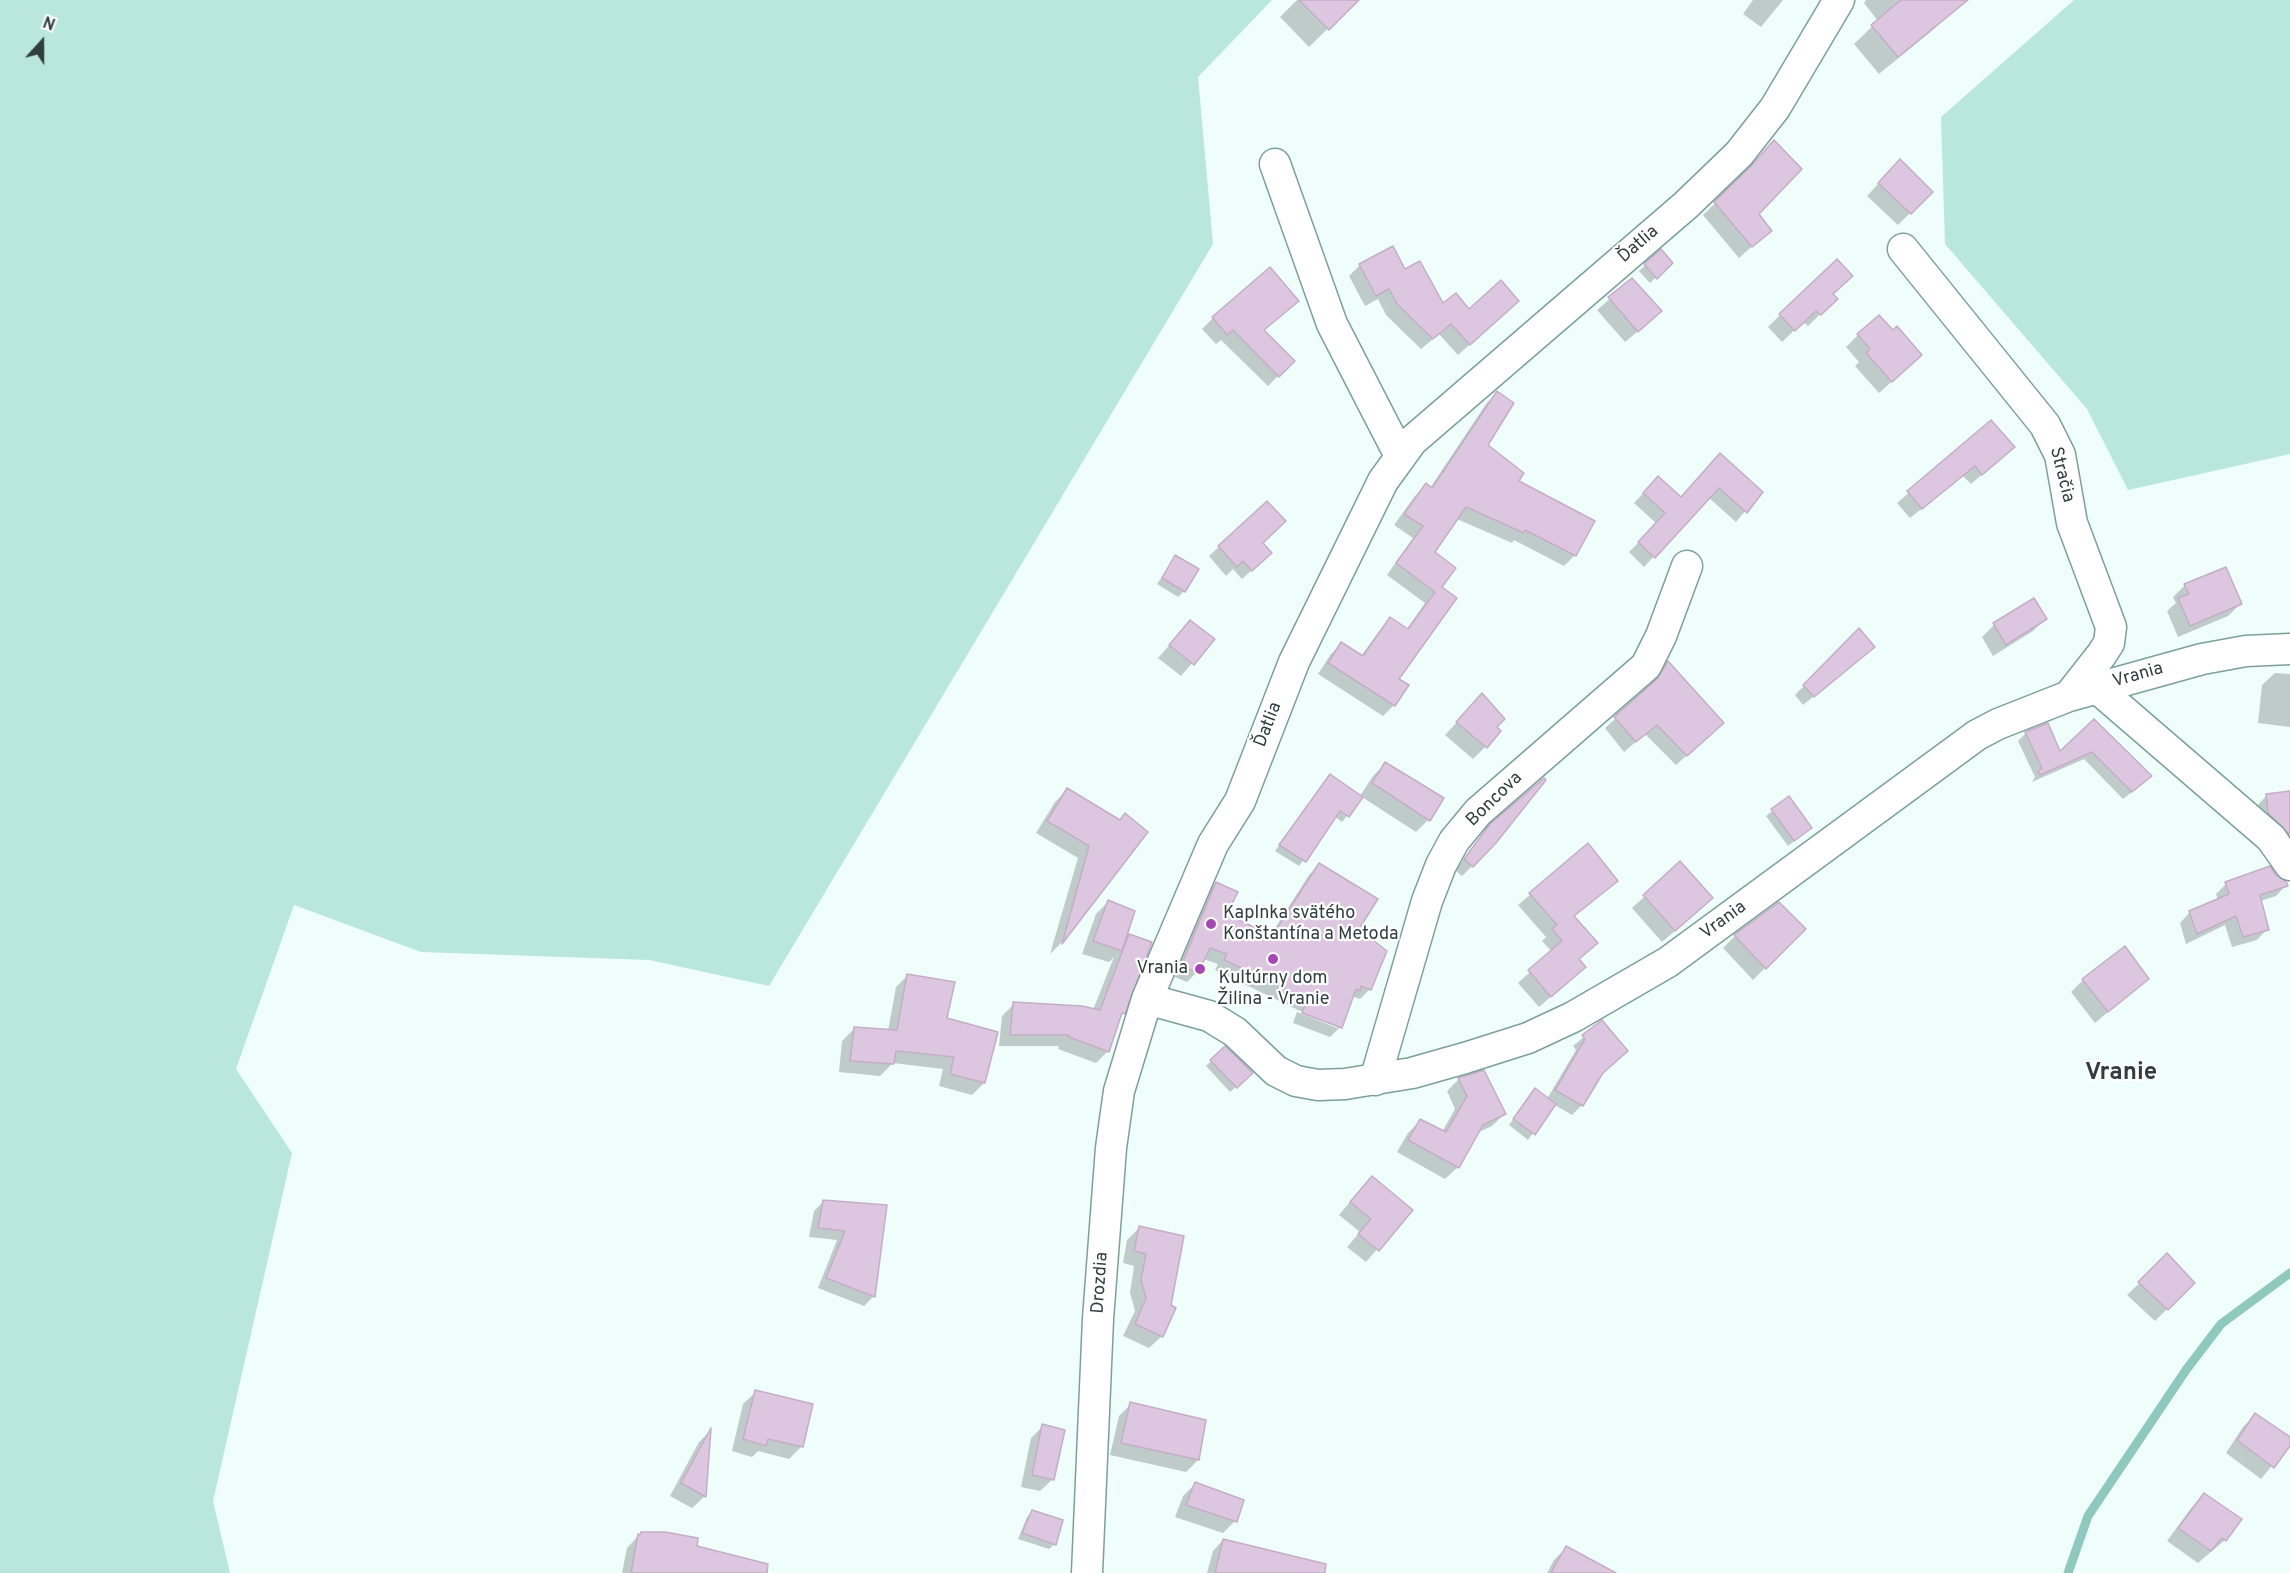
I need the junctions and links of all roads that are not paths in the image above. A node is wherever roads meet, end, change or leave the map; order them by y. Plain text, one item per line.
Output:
1 (1839, 0) edge
2 (1275, 164) dead end
3 (1903, 249) dead end
4 (1400, 456) junction
5 (1687, 566) dead end
6 (2290, 650) edge
7 (2097, 688) junction
8 (2068, 696) junction
9 (2290, 865) edge
10 (1147, 999) junction
11 (1375, 1080) junction
12 (1087, 1573) edge

1 - 4 street, Ďatlia
2 - 4 street
3 - 8 street, Stračia
4 - 10 street, Ďatlia
5 - 11 street, Boncova
6 - 7 street, Vrania
7 - 8 street, Vrania
7 - 9 street
8 - 11 street, Vrania
10 - 11 street, Vrania
10 - 12 street, Drozdia

